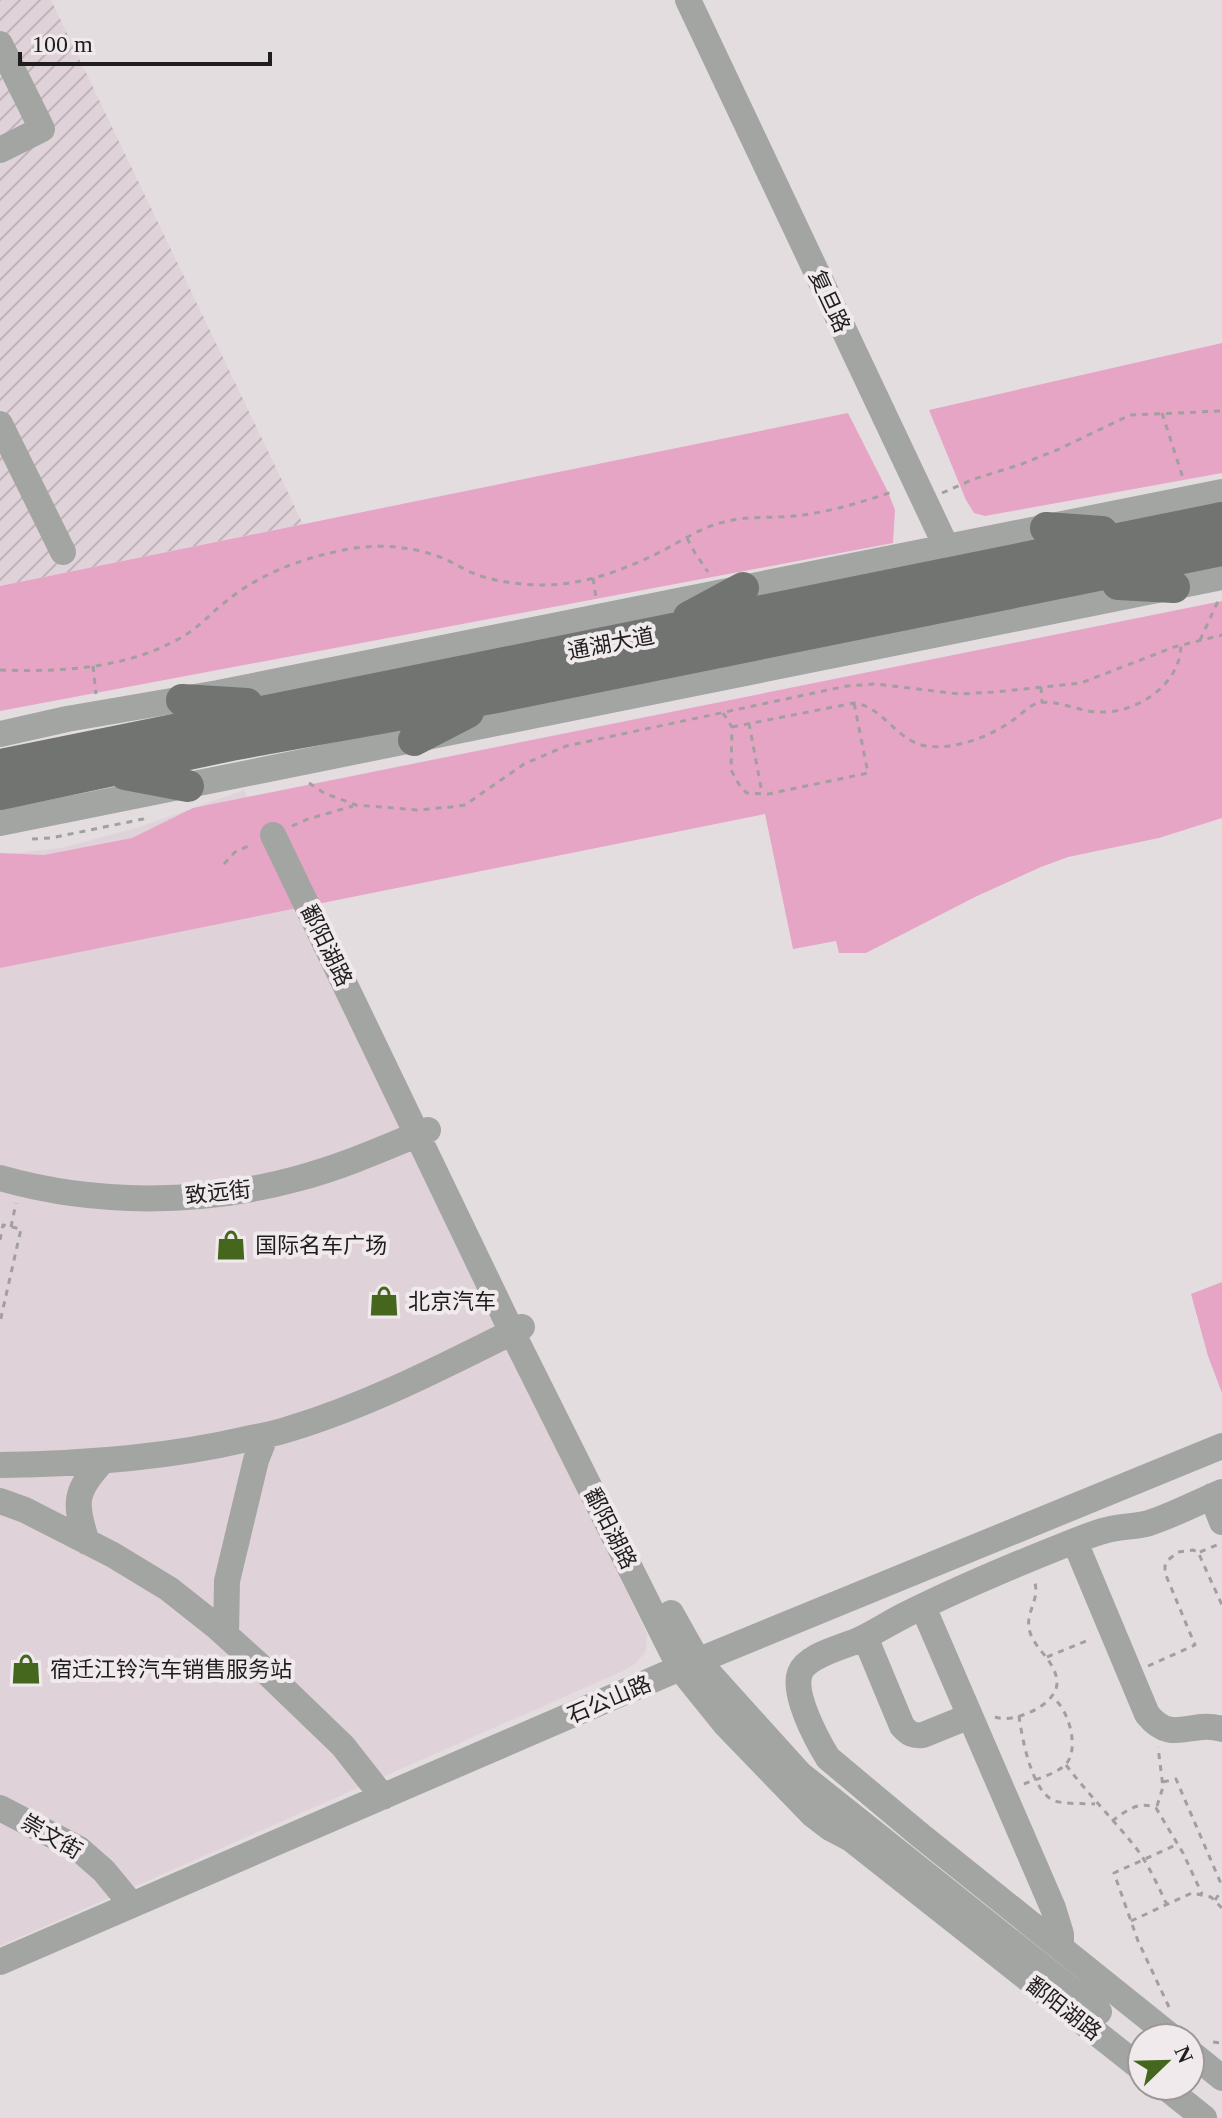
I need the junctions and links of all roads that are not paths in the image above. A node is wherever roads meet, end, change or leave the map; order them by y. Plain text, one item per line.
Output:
1 (688, 0) edge
2 (0, 44) edge
3 (0, 150) edge
4 (0, 424) edge
5 (1222, 492) edge
6 (1222, 518) edge
7 (1046, 528) junction
8 (1132, 537) junction
9 (1222, 550) edge
10 (63, 552) dead end
11 (952, 559) junction
12 (1222, 577) edge
13 (1075, 581) junction
14 (1174, 587) junction
15 (743, 588) junction
16 (972, 602) junction
17 (659, 633) junction
18 (497, 697) junction
19 (182, 700) junction
20 (291, 707) junction
21 (0, 734) edge
22 (414, 740) junction
23 (110, 771) junction
24 (188, 786) junction
25 (1, 789) edge
26 (279, 832) dead end
27 (423, 1133) junction
28 (0, 1178) edge
29 (517, 1329) junction
30 (266, 1435) junction
31 (1222, 1446) edge
32 (103, 1461) junction
33 (0, 1465) edge
34 (1217, 1494) edge
35 (0, 1501) edge
36 (1222, 1522) edge
37 (87, 1542) junction
38 (1075, 1542) junction
39 (923, 1607) junction
40 (226, 1635) junction
41 (865, 1637) junction
42 (689, 1664) junction
43 (970, 1716) junction
44 (1222, 1729) edge
45 (383, 1797) junction
46 (0, 1808) edge
47 (132, 1905) junction
48 (1061, 1948) junction
49 (0, 1962) edge
50 (1165, 2022) edge
51 (1126, 2033) edge
52 (1126, 2056) edge
53 (1206, 2065) edge
54 (1222, 2078) edge
55 (1206, 2098) edge
56 (1184, 2102) edge
57 (1222, 2110) edge
58 (1204, 2118) edge

1 - 11 street, 复旦路
2 - 3 street
4 - 10 street
5 - 7 street
6 - 8 main road, 通湖大道
7 - 8 main road
7 - 11 street
8 - 11 main road, 通湖大道
9 - 13 main road, 通湖大道
11 - 15 street
11 - 16 street, 复旦路
11 - 17 main road, 通湖大道
12 - 14 street
13 - 14 main road
13 - 16 main road, 通湖大道
14 - 22 street
15 - 17 main road
15 - 19 street
16 - 18 main road, 通湖大道
17 - 20 main road, 通湖大道
18 - 22 main road
18 - 23 main road, 通湖大道
19 - 20 main road
19 - 21 street
20 - 25 main road, 通湖大道
22 - 24 street
23 - 24 main road
23 - 25 main road, 通湖大道
24 - 25 street
26 - 27 street, 鄱阳湖路
27 - 28 street, 致远街
27 - 29 street, 鄱阳湖路
29 - 30 street
29 - 42 street, 鄱阳湖路
30 - 32 street
30 - 40 street
31 - 42 street, 石公山路
32 - 33 street
32 - 37 street
34 - 36 street
34 - 38 street
35 - 37 street
37 - 40 street
38 - 39 street
38 - 44 street
39 - 41 street
39 - 43 street
40 - 45 street
41 - 43 street
41 - 48 street
42 - 45 street, 石公山路
42 - 51 street, 鄱阳湖路
42 - 52 street, 鄱阳湖路
43 - 48 street
45 - 47 street, 石公山路
46 - 47 street, 崇文街
47 - 49 street, 石公山路
48 - 50 street
53 - 54 street
55 - 57 street
56 - 58 street

